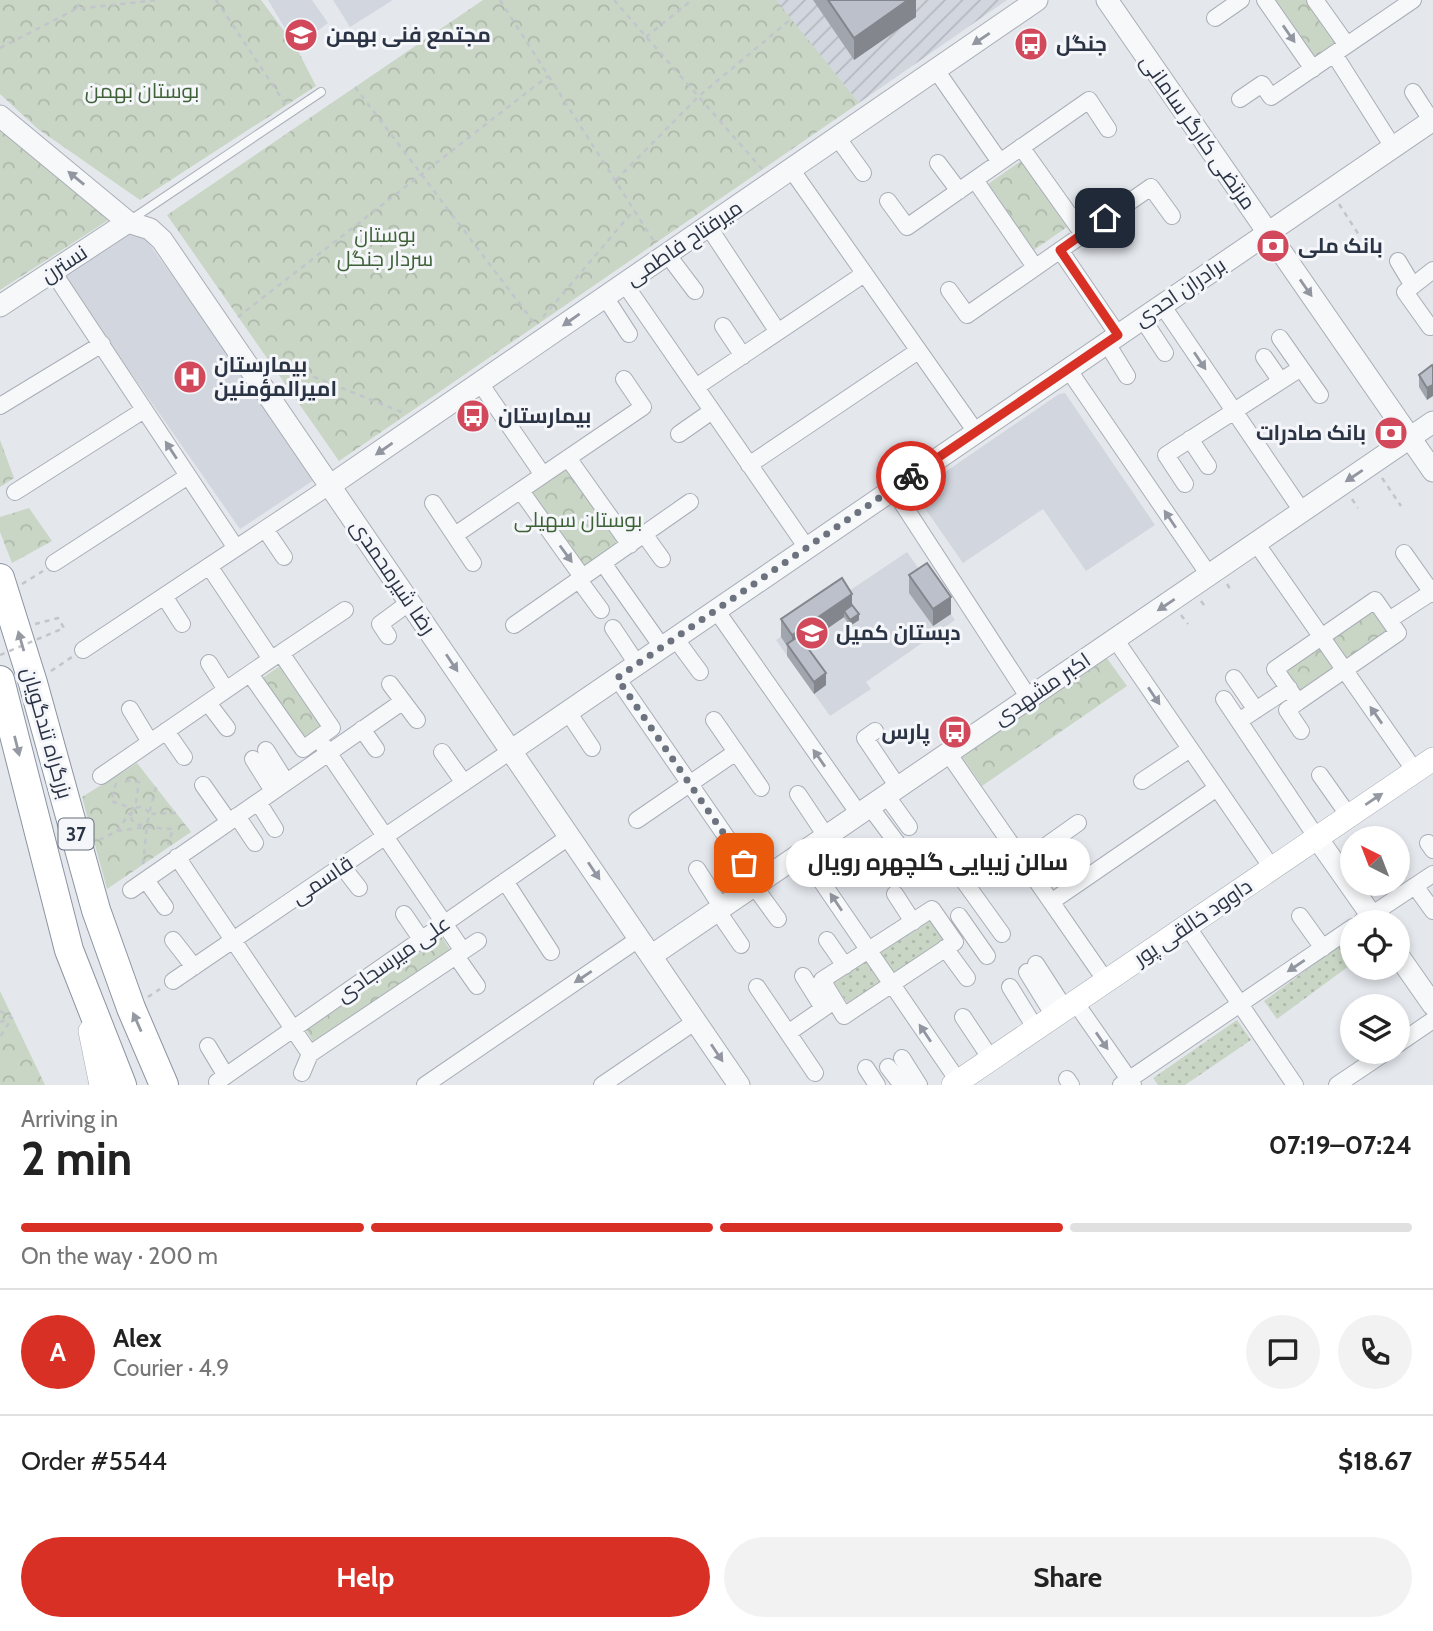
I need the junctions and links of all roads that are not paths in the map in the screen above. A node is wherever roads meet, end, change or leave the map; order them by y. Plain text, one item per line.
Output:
1 (1037, 0) edge
2 (1107, 0) edge
3 (1241, 0) edge
4 (1265, 0) edge
5 (1315, 0) edge
6 (1413, 0) edge
7 (1215, 18) dead end
8 (1340, 50) junction
9 (936, 69) junction
10 (1312, 69) junction
11 (321, 92) dead end
12 (1413, 92) dead end
13 (1240, 99) dead end
14 (0, 116) edge
15 (1433, 121) edge
16 (1108, 128) dead end
17 (838, 137) junction
18 (1021, 147) junction
19 (1393, 147) junction
20 (1000, 162) junction
21 (938, 163) dead end
22 (863, 173) dead end
23 (782, 175) junction
24 (975, 180) junction
25 (959, 191) junction
26 (888, 201) dead end
27 (1172, 216) dead end
28 (128, 222) junction
29 (708, 226) junction
30 (1267, 232) junction
31 (1083, 234) junction
32 (661, 249) junction
33 (1060, 250) junction
34 (1398, 261) dead end
35 (1035, 267) junction
36 (1433, 270) edge
37 (53, 272) junction
38 (864, 274) junction
39 (624, 284) junction
40 (1413, 286) junction
41 (949, 290) dead end
42 (695, 291) dead end
43 (605, 297) junction
44 (1162, 305) junction
45 (0, 306) edge
46 (1142, 318) junction
47 (723, 326) dead end
48 (1430, 327) dead end
49 (778, 332) junction
50 (629, 334) dead end
51 (1280, 338) dead end
52 (1112, 339) junction
53 (102, 344) junction
54 (918, 351) junction
55 (1165, 354) dead end
56 (743, 356) junction
57 (1264, 357) dead end
58 (1301, 368) junction
59 (1068, 369) junction
60 (1127, 376) dead end
61 (624, 379) dead end
62 (1280, 380) junction
63 (480, 383) junction
64 (696, 387) junction
65 (1320, 395) dead end
66 (0, 406) edge
67 (144, 410) junction
68 (1233, 410) junction
69 (712, 411) junction
70 (1433, 422) edge
71 (975, 432) junction
72 (679, 434) dead end
73 (1410, 438) junction
74 (1190, 439) junction
75 (568, 458) junction
76 (749, 465) junction
77 (1208, 466) dead end
78 (1433, 471) edge
79 (543, 475) junction
80 (188, 476) junction
81 (331, 485) junction
82 (1185, 485) dead end
83 (893, 489) junction
84 (521, 491) junction
85 (15, 492) dead end
86 (690, 502) dead end
87 (433, 503) dead end
88 (1303, 511) junction
89 (265, 528) junction
90 (644, 534) junction
91 (455, 536) junction
92 (1256, 543) junction
93 (630, 544) junction
94 (236, 548) junction
95 (807, 548) junction
96 (1404, 553) dead end
97 (284, 557) dead end
98 (662, 559) dead end
99 (54, 563) road end
100 (603, 563) junction
101 (473, 564) dead end
102 (209, 566) junction
103 (1209, 575) junction
104 (581, 579) junction
105 (3, 586) edge
106 (1432, 593) edge
107 (164, 596) junction
108 (410, 602) junction
109 (345, 610) dead end
110 (601, 610) dead end
111 (716, 610) junction
112 (1389, 621) junction
113 (182, 625) dead end
114 (514, 625) dead end
115 (613, 628) dead end
116 (388, 636) dead end
117 (1322, 637) junction
118 (1115, 639) junction
119 (668, 643) junction
120 (83, 650) road end
121 (276, 656) junction
122 (209, 663) dead end
123 (638, 664) junction
124 (1345, 670) junction
125 (700, 672) dead end
126 (250, 674) junction
127 (617, 678) junction
128 (1234, 678) dead end
129 (0, 680) edge
130 (390, 684) dead end
131 (1289, 688) junction
132 (226, 690) junction
133 (1029, 698) junction
134 (1224, 699) dead end
135 (402, 702) junction
136 (1298, 702) junction
137 (208, 703) junction
138 (130, 709) dead end
139 (1256, 710) junction
140 (568, 712) junction
141 (417, 720) dead end
142 (714, 720) dead end
143 (1239, 721) junction
144 (227, 728) dead end
145 (362, 729) junction
146 (166, 731) junction
147 (1301, 732) dead end
148 (319, 738) junction
149 (865, 738) dead end
150 (150, 742) junction
151 (592, 748) dead end
152 (376, 749) dead end
153 (1190, 749) junction
154 (512, 750) junction
155 (328, 752) junction
156 (442, 752) dead end
157 (736, 752) junction
158 (948, 753) junction
159 (260, 755) dead end
160 (184, 757) dead end
161 (1424, 765) edge
162 (1320, 775) dead end
163 (101, 776) dead end
164 (1142, 781) dead end
165 (464, 783) junction
166 (203, 785) dead end
167 (690, 785) junction
168 (280, 786) junction
169 (761, 788) dead end
170 (1217, 789) junction
171 (798, 794) dead end
172 (878, 801) junction
173 (258, 802) junction
174 (1349, 816) junction
175 (233, 819) junction
176 (636, 820) dead end
177 (1078, 823) dead end
178 (909, 827) dead end
179 (275, 829) dead end
180 (570, 836) junction
181 (826, 836) junction
182 (385, 837) junction
183 (1317, 838) junction
184 (256, 843) dead end
185 (802, 853) junction
186 (888, 855) dead end
187 (177, 857) junction
188 (1023, 862) junction
189 (342, 866) junction
190 (1272, 868) junction
191 (697, 869) dead end
192 (144, 873) junction
193 (1433, 874) edge
194 (961, 877) dead end
195 (505, 881) junction
196 (756, 884) junction
197 (1415, 886) junction
198 (359, 888) dead end
199 (131, 890) dead end
200 (895, 894) dead end
201 (1051, 902) junction
202 (978, 903) junction
203 (165, 907) dead end
204 (720, 909) junction
205 (1363, 910) edge
206 (1383, 910) edge
207 (1433, 911) edge
208 (404, 914) dead end
209 (959, 916) junction
210 (1300, 916) dead end
211 (778, 919) dead end
212 (913, 922) junction
213 (444, 924) junction
214 (944, 926) junction
215 (1187, 926) junction
216 (1002, 934) dead end
217 (1340, 936) edge
218 (421, 939) junction
219 (173, 940) dead end
220 (233, 940) junction
221 (827, 940) dead end
222 (478, 942) dead end
223 (741, 945) dead end
224 (645, 947) junction
225 (1323, 947) junction
226 (945, 948) junction
227 (69, 950) junction
228 (869, 951) junction
229 (551, 952) dead end
230 (460, 954) junction
231 (987, 956) dead end
232 (845, 966) junction
233 (194, 967) junction
234 (1032, 968) dead end
235 (1410, 972) edge
236 (803, 976) dead end
237 (967, 978) dead end
238 (173, 981) road end
239 (1106, 981) junction
240 (892, 985) junction
241 (477, 986) dead end
242 (757, 987) dead end
243 (1010, 987) dead end
244 (829, 1005) junction
245 (1240, 1005) junction
246 (1433, 1005) edge
247 (1057, 1014) junction
248 (963, 1017) dead end
249 (1433, 1020) edge
250 (696, 1021) junction
251 (294, 1028) junction
252 (788, 1033) junction
253 (1410, 1036) edge
254 (208, 1046) dead end
255 (310, 1054) junction
256 (991, 1059) junction
257 (1368, 1064) edge
258 (866, 1069) dead end
259 (302, 1073) dead end
260 (816, 1073) dead end
261 (1128, 1083) edge
262 (957, 1084) edge
263 (101, 1085) edge
264 (122, 1085) edge
265 (164, 1085) edge
266 (425, 1085) edge
267 (601, 1085) edge
268 (739, 1085) edge
269 (877, 1085) edge
270 (902, 1085) edge
271 (919, 1085) edge
272 (1295, 1085) edge
273 (1337, 1085) edge

1 -> 9 street, میرفتاح فاطمی
2 - 30 street, مرتضی کارگر سامانی
3 - 7 street
4 -> 10 street
5 - 8 street
6 - 8 street
8 - 10 street
8 - 19 street
9 - 17 street, میرفتاح فاطمی
9 - 20 street
10 - 13 street
11 - 28 lane
12 - 15 street
28 -> 14 street, رضا شیرمحمدی
15 - 19 street, برادران احدی
16 - 18 street
17 - 22 street
17 - 23 street, میرفتاح فاطمی
18 - 20 street
18 - 31 street
19 - 30 street, برادران احدی
20 - 24 street
21 - 25 street
23 - 29 street, میرفتاح فاطمی
23 - 38 street
24 - 25 street
24 - 35 street
25 - 26 street
27 - 31 street
28 - 37 street, نسترن
28 - 81 street, رضا شیرمحمدی
29 - 32 street, میرفتاح فاطمی
29 - 49 street
30 - 44 street, برادران احدی
30 -> 73 street, مرتضی کارگر سامانی
31 - 33 street
32 - 39 street, میرفتاح فاطمی
32 - 42 street
33 - 35 street
33 - 52 street
34 - 40 street
35 - 41 street
36 - 40 street
37 - 45 street, نسترن
37 - 53 street
38 - 49 street
38 - 54 street
39 - 43 street, میرفتاح فاطمی
39 - 64 street
40 - 48 street
43 - 50 street
43 -> 63 street, میرفتاح فاطمی
44 - 46 street, برادران احدی
44 -> 68 street
46 - 52 street, برادران احدی
46 - 55 street
47 - 56 street
49 - 56 street
51 - 58 street
52 - 59 street, برادران احدی
52 - 60 street
53 - 66 street
53 - 67 street
54 - 71 street
54 - 76 street
56 - 64 street
57 - 62 street
58 - 62 street
58 - 65 street
59 - 71 street, برادران احدی
103 -> 59 street
61 - 75 street
62 - 68 street
63 - 79 street
63 -> 81 street, میرفتاح فاطمی
64 - 69 street
80 -> 67 street
67 - 85 street
68 - 74 street
68 - 88 street
69 - 72 street
69 - 76 street
70 - 73 street, اکبر مشهدی
71 - 83 street, برادران احدی
73 - 78 street, مرتضی کارگر سامانی
73 -> 88 street, اکبر مشهدی
74 - 77 street
74 - 82 street
75 - 79 street
75 - 93 street
76 - 95 street
79 - 84 street
80 - 94 street
80 - 99 street
81 - 89 street
81 - 108 street, رضا شیرمحمدی
83 - 95 street, برادران احدی
83 - 133 street
84 - 91 street
84 -> 104 street
86 - 90 street
87 - 91 street
88 - 92 street, اکبر مشهدی
89 - 94 street
89 - 97 street
90 - 93 street
90 - 98 street
91 - 101 street
92 - 103 street, اکبر مشهدی
92 - 117 street
93 - 100 street
94 - 102 street
95 - 111 street, برادران احدی
96 - 106 street
100 - 104 street
100 - 119 street
102 - 107 street
102 - 121 street
103 -> 118 street, اکبر مشهدی
104 - 110 street
104 - 114 street
265 -> 105 highway, بزرگراه تندگویان / 37
106 - 112 street
107 - 113 street
107 - 120 street
108 - 116 street
108 -> 154 street, رضا شیرمحمدی
109 - 121 street
111 - 119 street, برادران احدی
172 -> 111 street
112 - 117 street
112 - 124 street
115 - 123 street
117 - 124 street
117 - 131 street
118 - 133 street, اکبر مشهدی
118 -> 153 street
119 - 123 street, برادران احدی
119 - 125 street
121 - 126 street
121 - 148 street
122 - 132 street
123 - 127 street, برادران احدی
124 - 136 street
161 -> 124 street
126 - 132 street
126 - 148 street
127 - 140 street, برادران احدی
127 - 167 street
128 - 139 street
129 -> 227 highway, بزرگراه تندگویان / 37
130 - 135 street
131 - 136 street
131 - 139 street
132 - 137 street
133 - 158 street, اکبر مشهدی
134 - 143 street
135 - 141 street
135 - 145 street
136 - 147 street
137 - 144 street
137 - 146 street
138 - 150 street
139 - 143 street
140 - 151 street
140 - 154 street, برادران احدی
142 - 157 street
143 - 183 street
145 - 152 street
145 - 155 street
146 - 150 street
146 - 160 street
148 - 155 street
149 - 172 street
150 - 163 street
153 - 164 street
153 - 170 street
154 - 165 street, قاسمی
154 - 180 street, رضا شیرمحمدی
155 - 168 street
155 - 182 street
156 - 165 street
157 - 167 street
157 - 169 street
158 - 172 street, اکبر مشهدی
158 - 188 street
159 - 168 street
174 -> 161 main road, داوود خالقی پور
162 - 174 street
165 - 182 street, قاسمی
166 - 175 street
167 - 176 street
167 - 196 street
168 - 173 street
170 - 190 street
170 - 201 street
171 - 181 street
172 - 178 street
172 - 181 street, اکبر مشهدی
172 - 186 street
173 - 175 street
173 - 179 street
174 - 183 main road, داوود خالقی پور
175 - 184 street
175 - 187 street
177 - 188 street
180 - 195 street, علی میرسجادی
180 -> 224 street, رضا شیرمحمدی
181 - 185 street, اکبر مشهدی
182 - 189 street, قاسمی
182 - 213 street
183 - 190 main road, داوود خالقی پور
183 - 205 street
185 - 196 street, اکبر مشهدی
228 -> 185 street
187 - 192 street
187 - 220 street
188 - 201 street
189 - 198 street
189 - 220 street, قاسمی
190 - 215 main road, داوود خالقی پور
191 - 204 street
192 - 199 street
192 - 203 street
193 - 197 street
194 - 202 street
195 - 213 street, علی میرسجادی
195 - 229 street
196 - 204 street, اکبر مشهدی
196 - 211 street
197 - 206 street
197 - 207 street
200 - 212 street
201 - 239 street
202 - 209 street
202 - 216 street
204 - 223 street
204 - 224 street, اکبر مشهدی
208 - 218 street
209 - 214 street
209 - 231 street
210 - 225 street
212 - 214 street
212 - 228 street
213 - 218 street, علی میرسجادی
213 - 230 street
214 - 226 street
215 - 239 main road, داوود خالقی پور
215 - 245 street
217 - 225 street
218 - 251 street, علی میرسجادی
219 - 233 street
220 - 233 street, قاسمی
220 - 251 street
221 - 232 street
222 - 230 street
224 - 250 street, رضا شیرمحمدی
224 -> 266 street
225 -> 245 street
226 - 237 street
226 - 240 street
227 - 263 main road
227 - 264 highway, بزرگراه تندگویان / 37
228 - 232 street
228 - 240 street
230 - 241 street
230 - 255 street
232 - 244 street
233 - 238 street, قاسمی
234 - 247 street
235 - 246 street
236 - 244 street
239 - 247 main road, داوود خالقی پور
240 - 244 street
262 -> 240 street
242 - 252 street
243 - 247 street
244 - 252 street
245 - 261 street
245 - 272 street
247 - 256 main road, داوود خالقی پور
247 -> 261 street
248 - 256 street
249 - 253 street
250 - 267 street
250 -> 268 street, رضا شیرمحمدی
251 - 254 street, علی میرسجادی
251 - 255 street
252 - 260 street
255 - 259 street
256 - 262 main road, داوود خالقی پور
257 - 273 street
258 - 269 street
270 - 271 street

